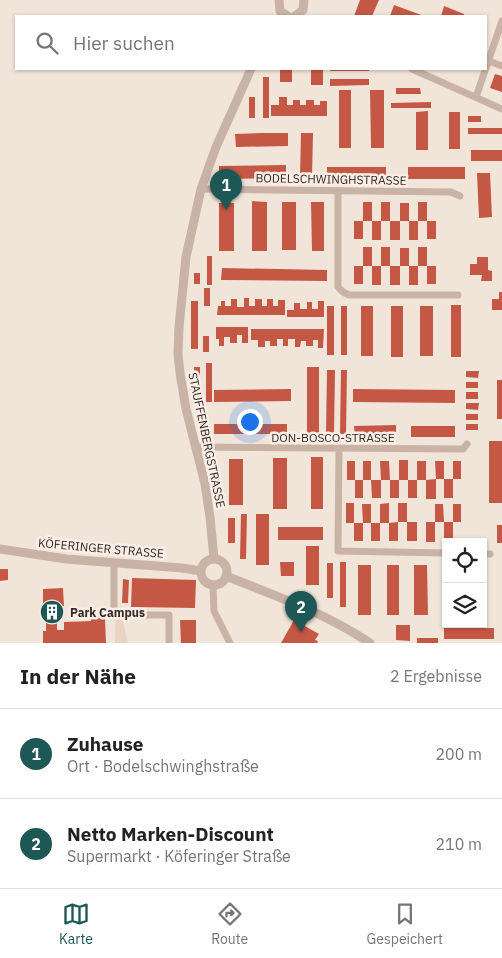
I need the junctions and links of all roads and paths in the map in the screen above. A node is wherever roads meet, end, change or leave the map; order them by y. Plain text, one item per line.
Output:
1 (279, 0) edge
2 (304, 0) edge
3 (284, 15) edge
4 (302, 15) edge
5 (502, 22) edge
6 (489, 61) junction
7 (502, 66) edge
8 (487, 67) edge
9 (251, 70) edge
10 (414, 70) edge
11 (486, 70) edge
12 (476, 97) junction
13 (502, 109) edge
14 (201, 189) junction
15 (338, 190) junction
16 (460, 196) dead end
17 (458, 295) dead end
18 (467, 444) dead end
19 (196, 448) junction
20 (339, 449) junction
21 (0, 549) edge
22 (442, 553) edge
23 (214, 559) junction
24 (114, 563) junction
25 (200, 571) junction
26 (226, 576) junction
27 (213, 586) junction
28 (169, 643) edge
29 (230, 643) edge
30 (370, 643) edge

1 - 3 street
2 - 4 street
5 - 6 street
6 - 7 street
6 - 8 street
9 - 14 street, STAUFFENBERGSTRASSE
10 - 12 street
11 - 12 street
12 - 13 street
14 - 15 street, BODELSCHWINGHSTRASSE
14 - 19 street, STAUFFENBERGSTRASSE
15 - 16 street, BODELSCHWINGHSTRASSE
15 - 17 street
18 - 20 street, DON-BOSCO-STRASSE
19 - 20 street, DON-BOSCO-STRASSE
19 - 23 street, STAUFFENBERGSTRASSE
20 - 22 street
21 - 24 street, KÖFERINGER STRASSE
23 - 25 street
23 - 26 street
24 - 25 street, KÖFERINGER STRASSE
24 - 28 street
25 - 27 street
26 - 27 street
26 - 30 street
27 - 29 street

